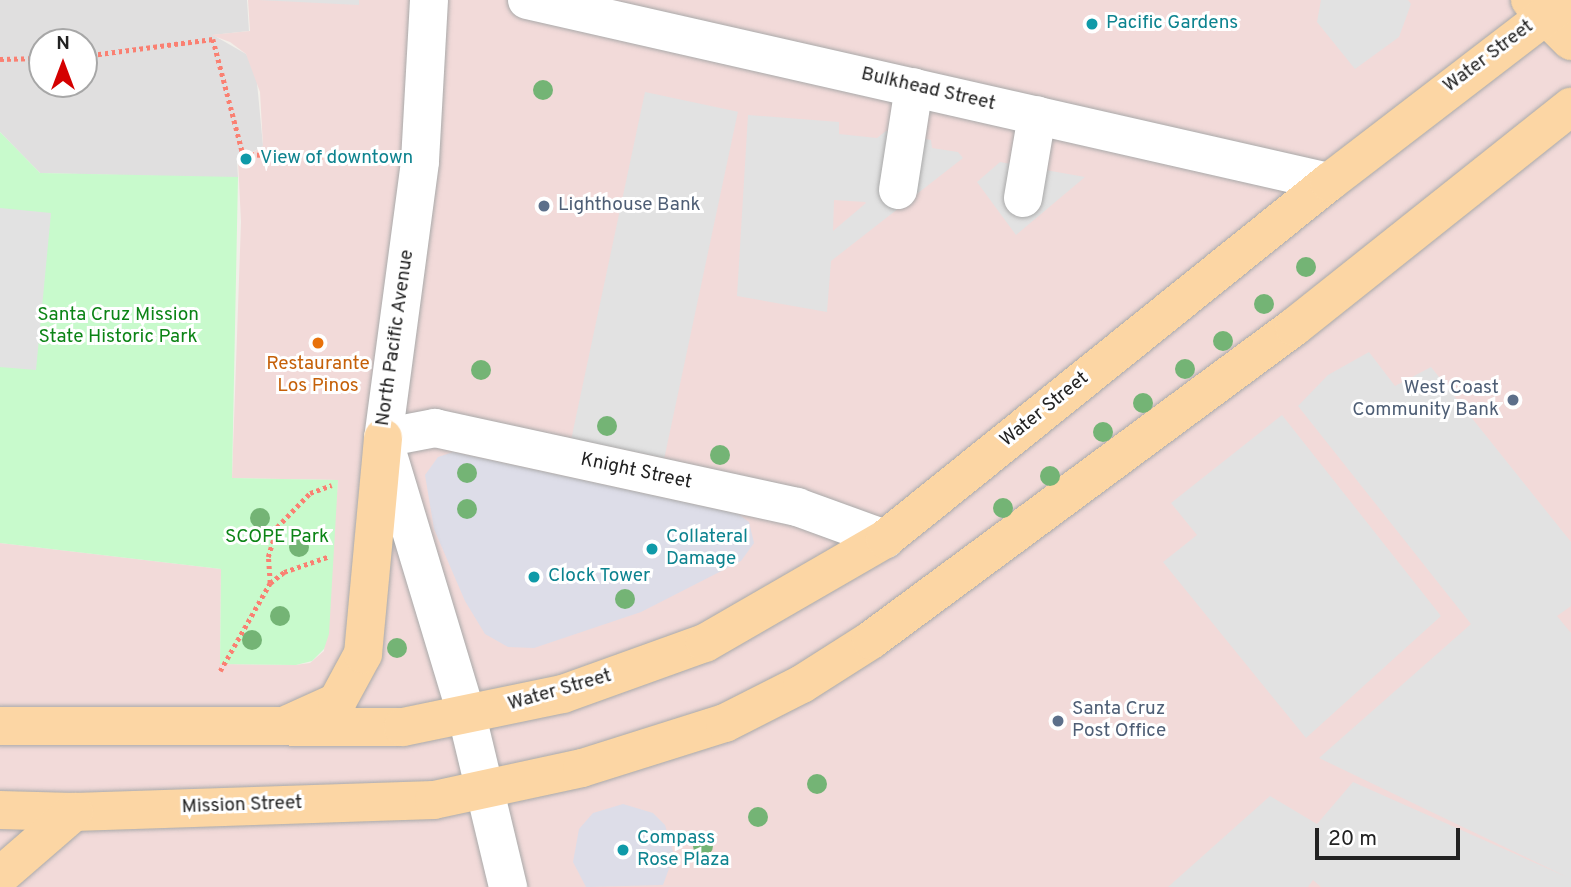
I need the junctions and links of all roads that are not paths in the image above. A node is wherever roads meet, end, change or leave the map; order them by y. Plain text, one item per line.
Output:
1 (429, 0) edge
2 (527, 0) edge
3 (1547, 5) edge
4 (1571, 41) edge
5 (914, 88) junction
6 (1571, 107) edge
7 (1037, 115) junction
8 (1329, 181) junction
9 (898, 190) dead end
10 (1023, 198) dead end
11 (383, 438) junction
12 (885, 539) junction
13 (467, 716) junction
14 (0, 726) edge
15 (277, 729) junction
16 (483, 789) junction
17 (0, 810) edge
18 (74, 812) junction
19 (498, 848) junction
20 (0, 876) edge
21 (508, 887) edge
22 (529, 887) edge

1 - 11 street, North Pacific Avenue
2 - 5 street, Bulkhead Street
3 - 4 main road
3 - 8 main road, Water Street
5 - 7 street, Bulkhead Street
5 - 9 street
6 - 16 main road
7 - 8 street, Bulkhead Street
7 - 10 street
8 - 12 main road, Water Street
11 - 12 street, Knight Street
11 - 13 street, North Pacific Avenue
11 - 15 main road
12 - 13 main road, Water Street
13 - 15 main road
13 - 16 street, North Pacific Avenue
14 - 15 main road
16 - 18 main road, Mission Street
16 - 19 street, North Pacific Avenue
17 - 18 main road, Mission Street
18 - 20 main road
19 - 21 street, North Pacific Avenue
19 - 22 street

